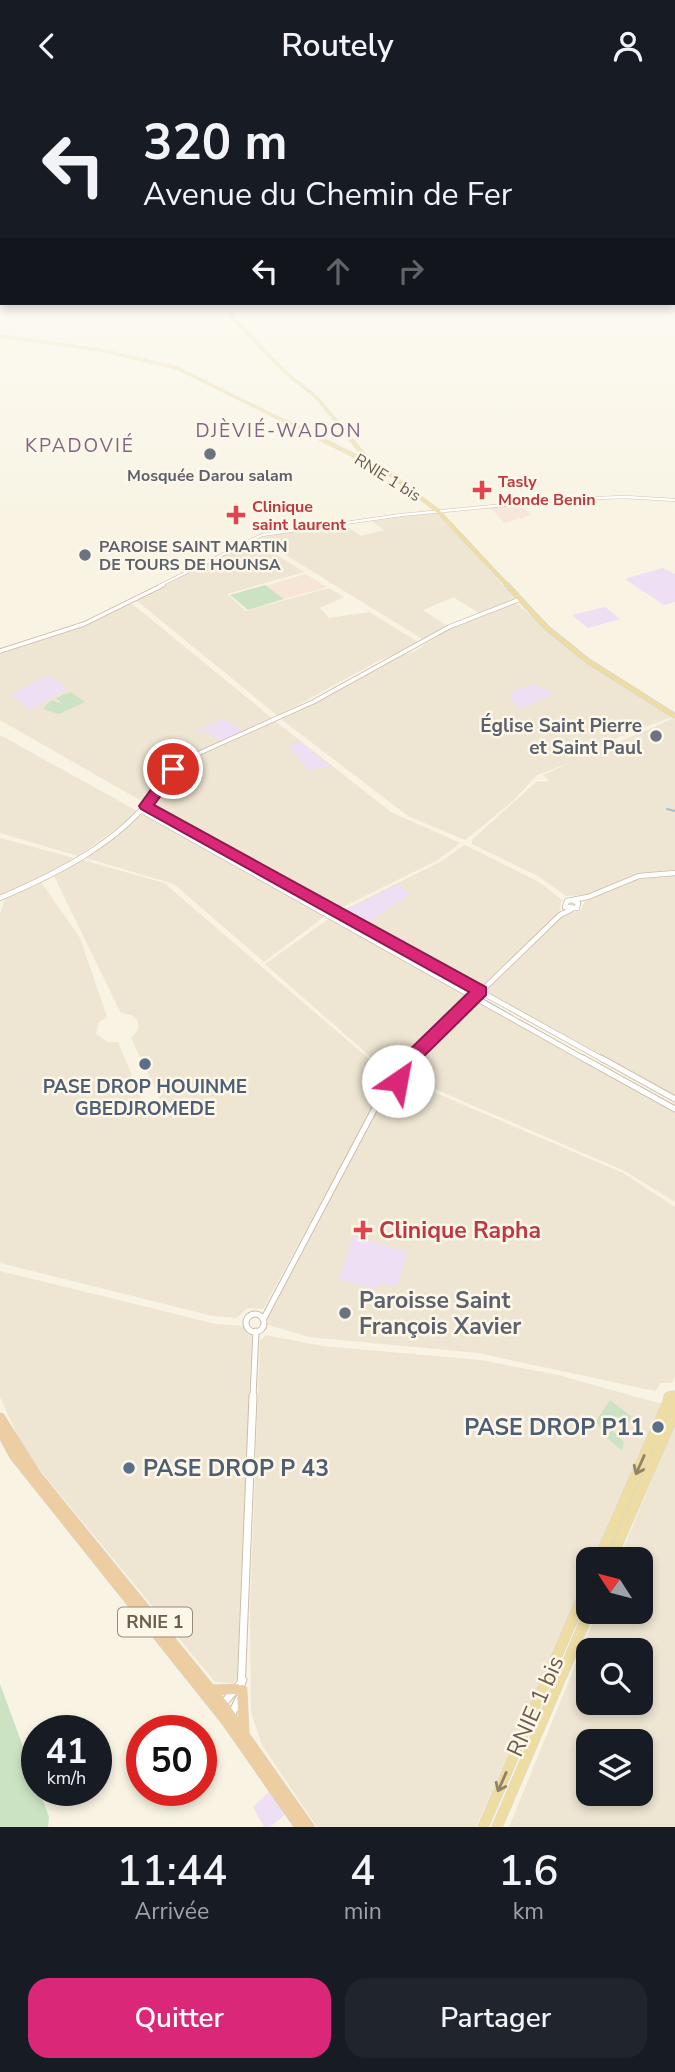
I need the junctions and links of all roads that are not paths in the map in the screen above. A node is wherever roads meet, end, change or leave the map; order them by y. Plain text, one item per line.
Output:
1 (190, 375) edge
2 (289, 375) edge
3 (369, 462) junction
4 (675, 499) edge
5 (438, 511) junction
6 (518, 600) junction
7 (0, 650) edge
8 (675, 716) edge
9 (144, 809) junction
10 (675, 873) edge
11 (588, 897) junction
12 (0, 898) edge
13 (572, 900) junction
14 (564, 905) junction
15 (578, 905) junction
16 (572, 909) junction
17 (560, 915) junction
18 (481, 991) junction
19 (475, 997) junction
20 (409, 1060) junction
21 (396, 1067) junction
22 (403, 1071) junction
23 (387, 1078) junction
24 (397, 1081) junction
25 (384, 1091) junction
26 (675, 1099) edge
27 (675, 1109) edge
28 (264, 1318) junction
29 (256, 1331) junction
30 (675, 1386) edge
31 (673, 1403) edge
32 (0, 1418) edge
33 (0, 1430) edge
34 (605, 1547) edge
35 (616, 1547) edge
36 (576, 1612) edge
37 (584, 1624) edge
38 (241, 1686) junction
39 (210, 1690) junction
40 (221, 1708) junction
41 (229, 1719) junction
42 (244, 1734) junction
43 (300, 1827) edge
44 (309, 1827) edge
45 (483, 1827) edge
46 (497, 1827) edge

1 - 3 main road, RNIE 1 bis
2 - 3 main road
3 - 5 main road, RNIE 1 bis
4 - 5 main road
5 - 6 main road, RNIE 1 bis
5 - 7 main road
6 - 8 main road, RNIE 1 bis
6 - 9 main road
9 - 12 main road
9 - 18 main road
9 - 19 main road
10 - 11 main road
11 - 13 main road
11 - 15 main road
13 - 14 main road
13 - 15 main road
14 - 16 main road
14 - 17 main road
15 - 16 main road
16 - 17 main road
17 - 18 main road
18 - 19 main road
18 - 26 main road
19 - 20 main road
19 - 27 main road
20 - 21 main road
20 - 22 main road
21 - 22 main road
21 - 23 main road
22 - 24 main road
23 - 24 main road
23 - 25 main road
24 - 25 main road
25 - 28 main road
28 - 29 main road
28 - 29 main road
29 - 38 main road
30 - 31 main road
31 -> 34 main road
31 - 35 main road
32 - 39 highway, RNIE 1
33 - 40 highway, RNIE 1
36 -> 45 main road, RNIE 1 bis
37 - 46 main road
38 - 39 highway
38 - 40 main road
38 - 41 main road
38 - 42 highway
39 - 40 highway, RNIE 1
40 - 41 highway, RNIE 1
41 - 42 highway, RNIE 1
41 - 43 highway, RNIE 1
42 - 44 highway, RNIE 1

